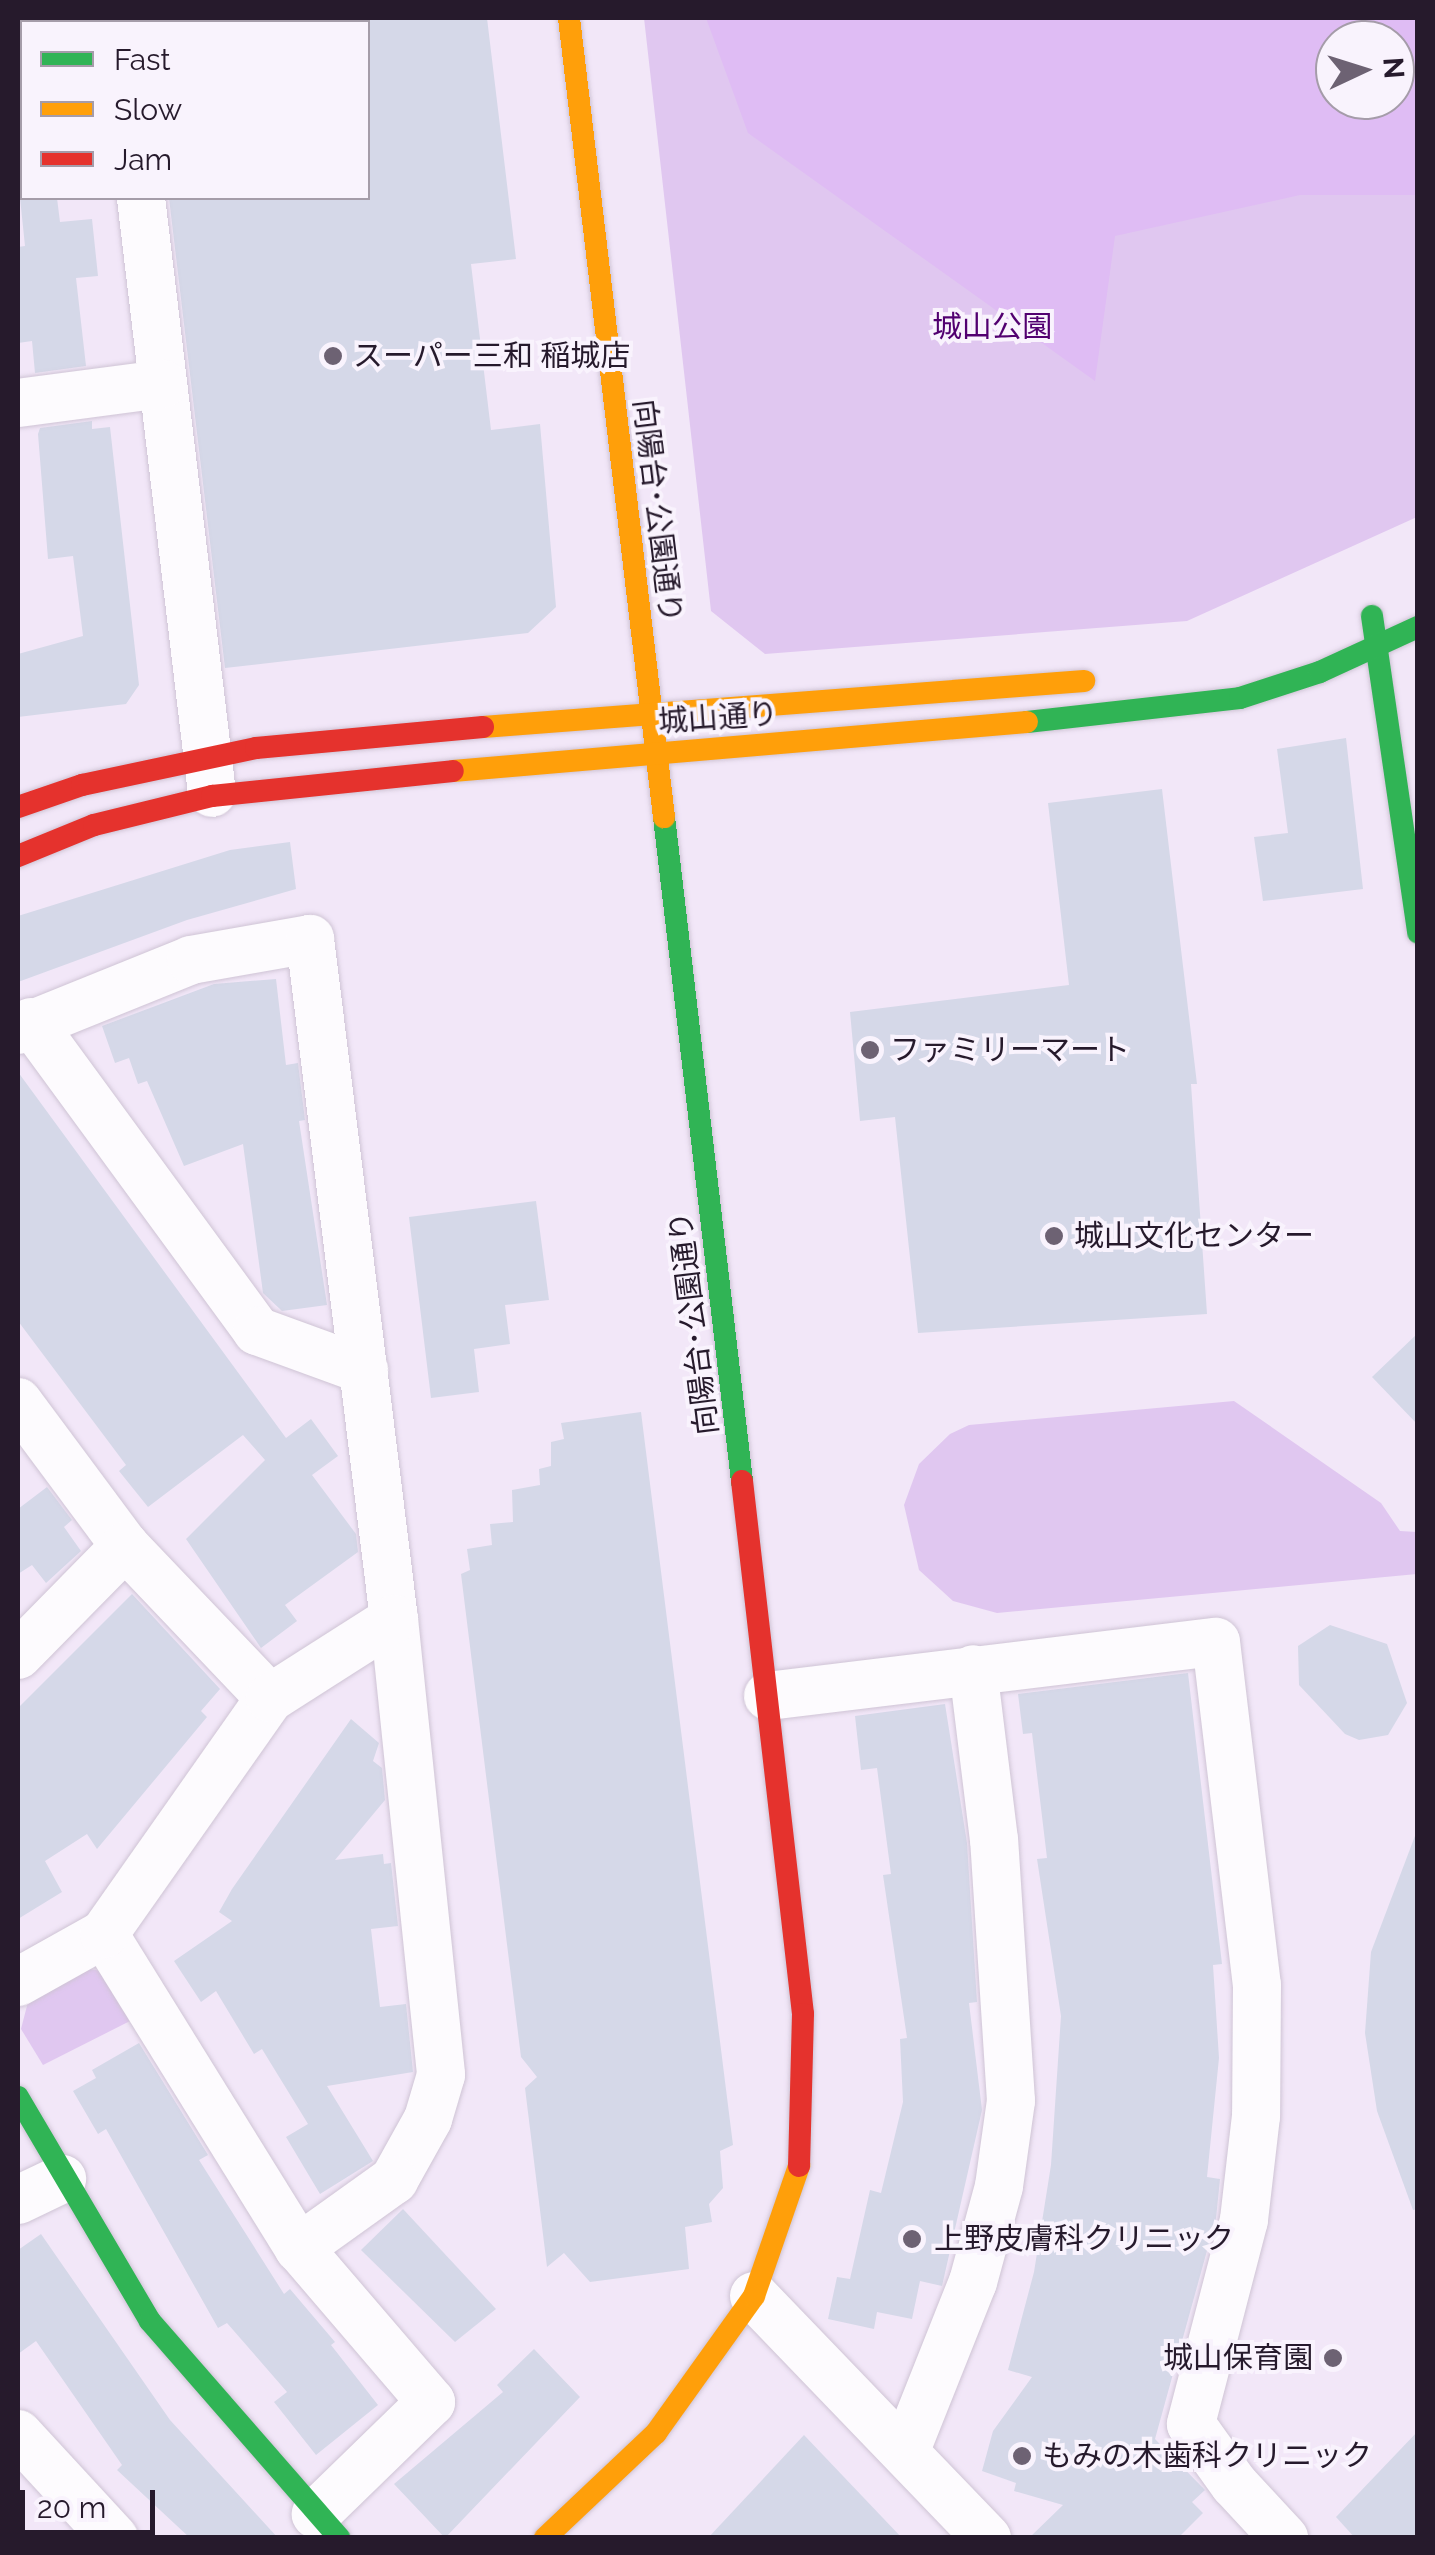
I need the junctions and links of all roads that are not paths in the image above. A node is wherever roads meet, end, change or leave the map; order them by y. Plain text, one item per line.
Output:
1 (569, 18) edge
2 (141, 200) edge
3 (162, 384) junction
4 (18, 402) edge
5 (1402, 600) dead end
6 (1418, 627) edge
7 (1377, 648) junction
8 (1108, 679) dead end
9 (651, 710) junction
10 (656, 752) junction
11 (210, 776) junction
12 (18, 807) edge
13 (18, 856) edge
14 (1418, 934) edge
15 (24, 1026) edge
16 (364, 1370) junction
17 (18, 1402) edge
18 (125, 1546) junction
19 (394, 1619) junction
20 (18, 1655) edge
21 (973, 1669) junction
22 (768, 1696) junction
23 (270, 1698) junction
24 (104, 1934) junction
25 (18, 1982) edge
26 (18, 2097) edge
27 (62, 2179) junction
28 (18, 2200) edge
29 (299, 2248) junction
30 (754, 2296) junction
31 (18, 2434) edge
32 (906, 2450) junction
33 (327, 2526) edge
34 (114, 2538) edge
35 (545, 2538) edge
36 (987, 2538) edge
37 (1284, 2538) edge

1 - 9 street, 向陽台･公園通り
2 - 3 street
3 - 4 street
3 - 11 street
5 - 7 street
6 - 7 street, 城山通り
7 - 10 street, 城山通り
7 - 14 street
8 - 9 street, 城山通り
9 - 10 street, 向陽台･公園通り
9 - 11 street, 城山通り
10 - 11 street, 城山通り
10 - 22 street, 向陽台･公園通り
11 - 12 street, 城山通り
11 - 13 street, 城山通り
15 - 16 street
15 - 16 street
16 - 19 street
17 - 18 street
18 - 20 street
18 - 23 street
19 - 23 street
19 - 29 street
21 - 22 street
21 - 32 street
21 - 37 street
22 - 30 street, 向陽台･公園通り
23 - 24 street
24 - 25 street
24 - 29 street
26 - 27 street
27 - 28 street
27 - 33 street
29 - 33 street
30 - 32 street
30 - 35 street, 向陽台･公園通り
31 - 34 street
32 - 36 street

